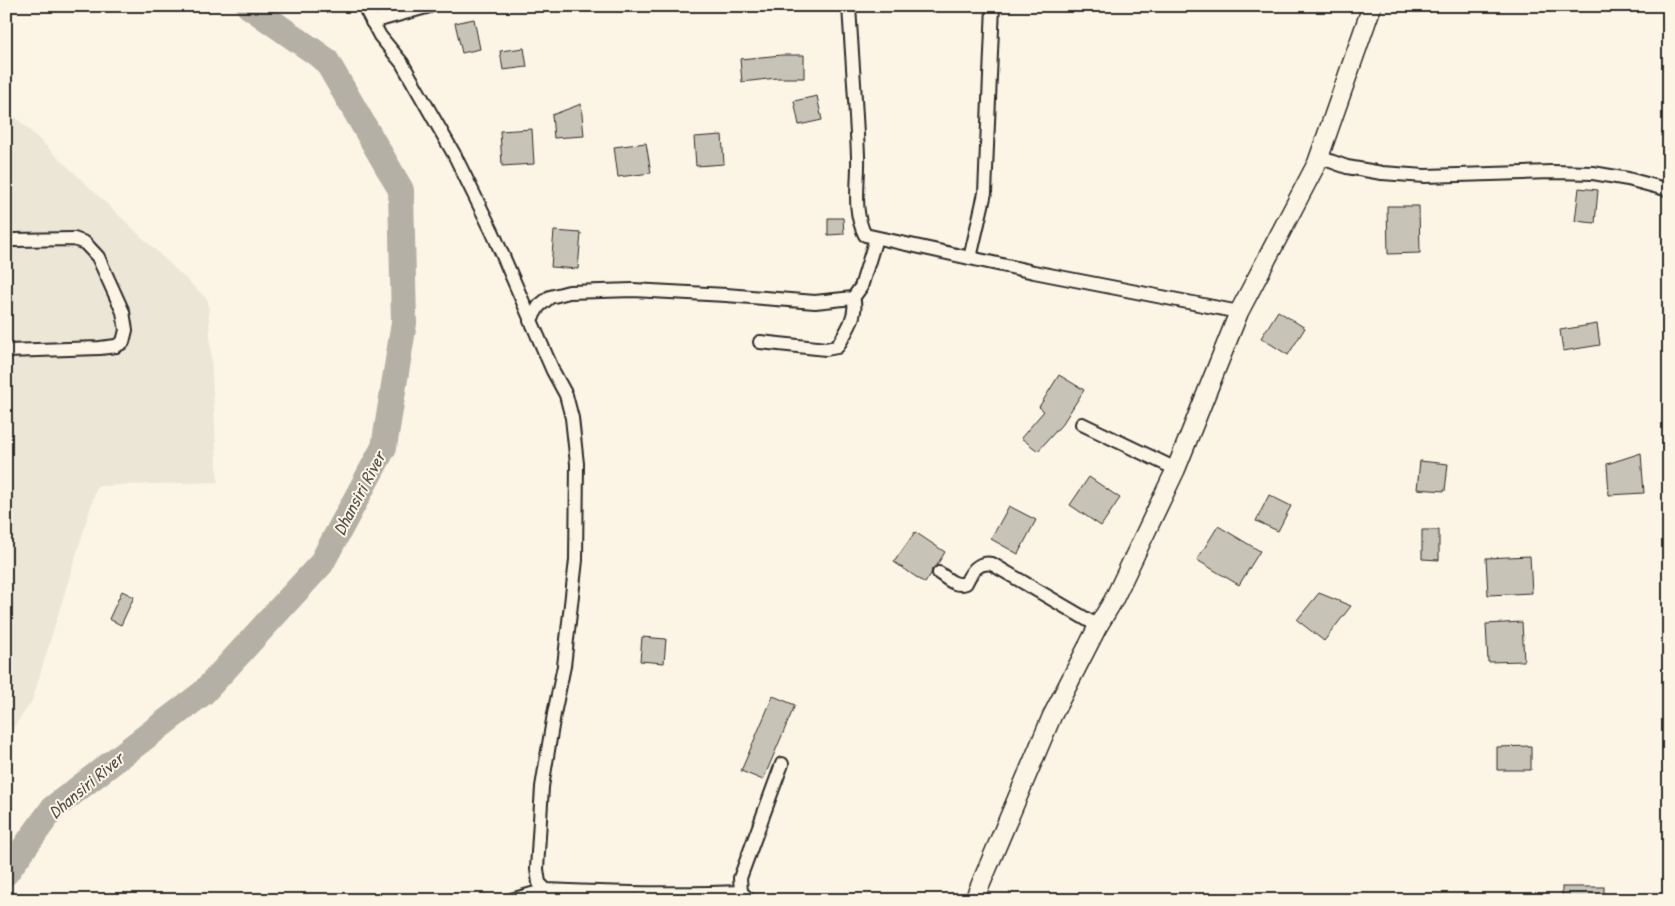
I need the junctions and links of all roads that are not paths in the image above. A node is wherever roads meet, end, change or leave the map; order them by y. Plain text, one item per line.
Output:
1 (364, 6) edge
2 (430, 6) edge
3 (849, 6) edge
4 (993, 6) edge
5 (1372, 6) edge
6 (372, 22) junction
7 (1319, 157) junction
8 (1669, 190) edge
9 (876, 238) junction
10 (14, 240) dead end
11 (970, 258) junction
12 (853, 298) junction
13 (1239, 312) junction
14 (530, 321) junction
15 (760, 342) dead end
16 (6, 351) edge
17 (1082, 424) dead end
18 (1176, 469) junction
19 (939, 573) dead end
20 (1098, 626) junction
21 (782, 764) dead end
22 (546, 895) edge
23 (745, 896) edge
24 (511, 900) edge
25 (974, 900) edge

1 - 6 street
2 - 6 street
3 - 9 street
4 - 11 street
5 - 7 street
6 - 14 street
7 - 8 street
7 - 13 street
9 - 11 street
9 - 12 street
10 - 16 street
11 - 13 street
12 - 14 street
12 - 15 street
13 - 18 street
14 - 22 street
17 - 18 street
18 - 20 street
19 - 20 street
20 - 25 street
21 - 23 street
22 - 23 street
22 - 24 street

